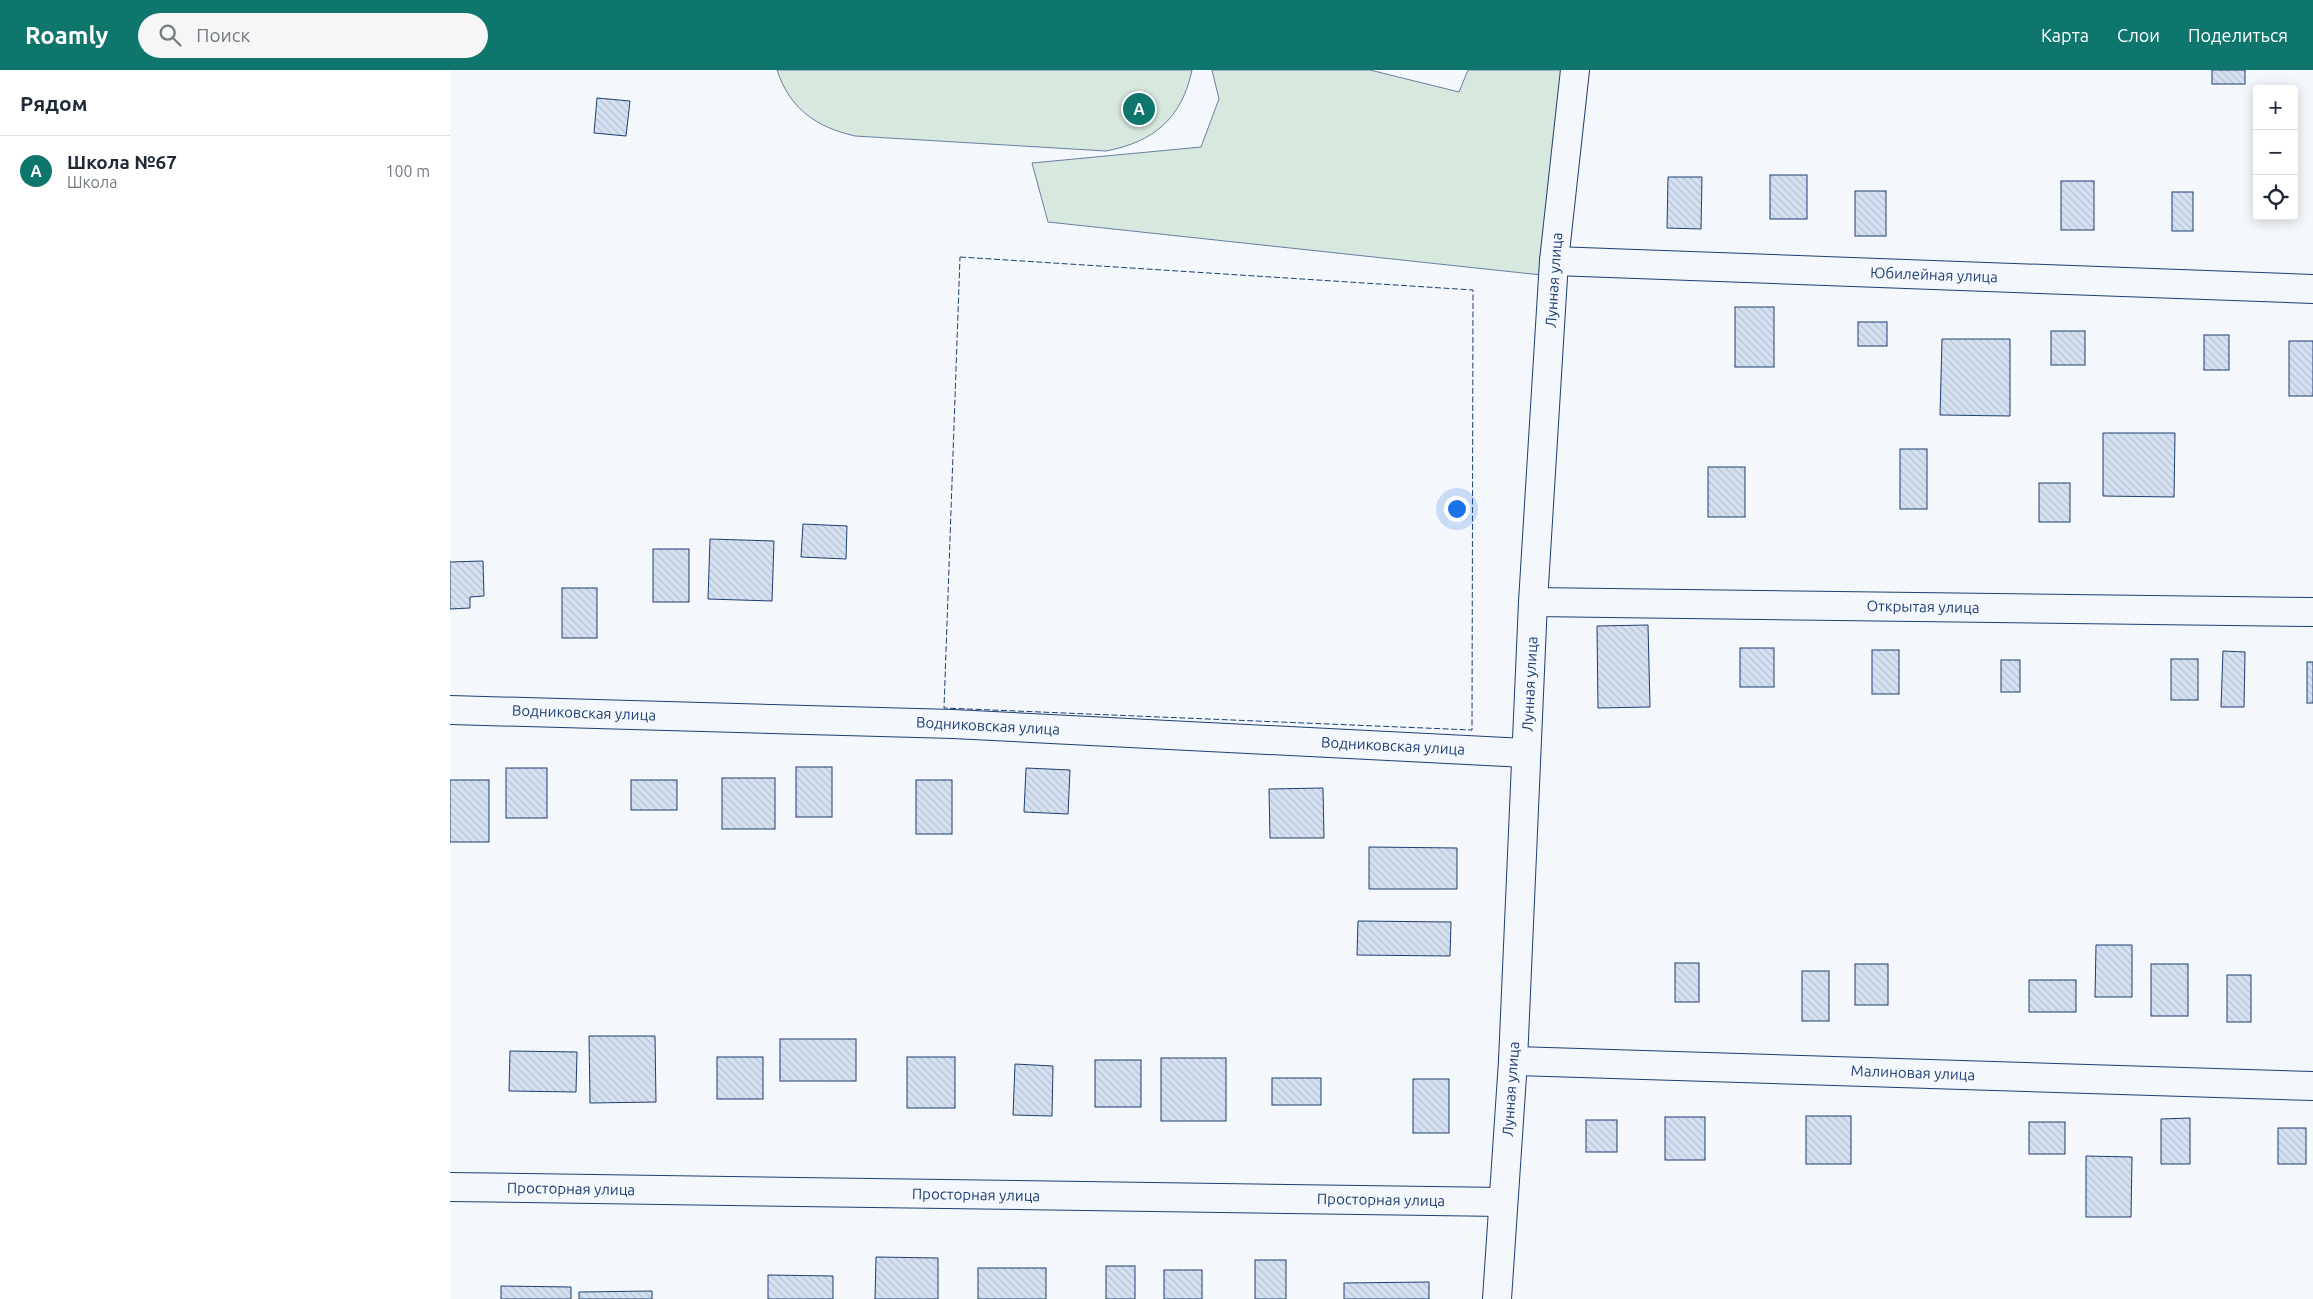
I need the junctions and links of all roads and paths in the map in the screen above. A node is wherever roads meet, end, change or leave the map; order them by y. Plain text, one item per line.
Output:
1 (1575, 70) edge
2 (1554, 261) junction
3 (2313, 289) edge
4 (1534, 602) junction
5 (2313, 612) edge
6 (450, 710) edge
7 (1526, 753) junction
8 (1513, 1060) junction
9 (2313, 1086) edge
10 (450, 1187) edge
11 (1503, 1202) junction
12 (1497, 1299) edge

1 - 2 street, Лунная улица
2 - 3 street, Юбилейная улица
2 - 4 street, Лунная улица
4 - 5 street, Открытая улица
4 - 7 street, Лунная улица
6 - 7 street, Водниковская улица
7 - 8 street, Лунная улица
8 - 9 street, Малиновая улица
8 - 11 street, Лунная улица
10 - 11 street, Просторная улица
11 - 12 street, Лунная улица

